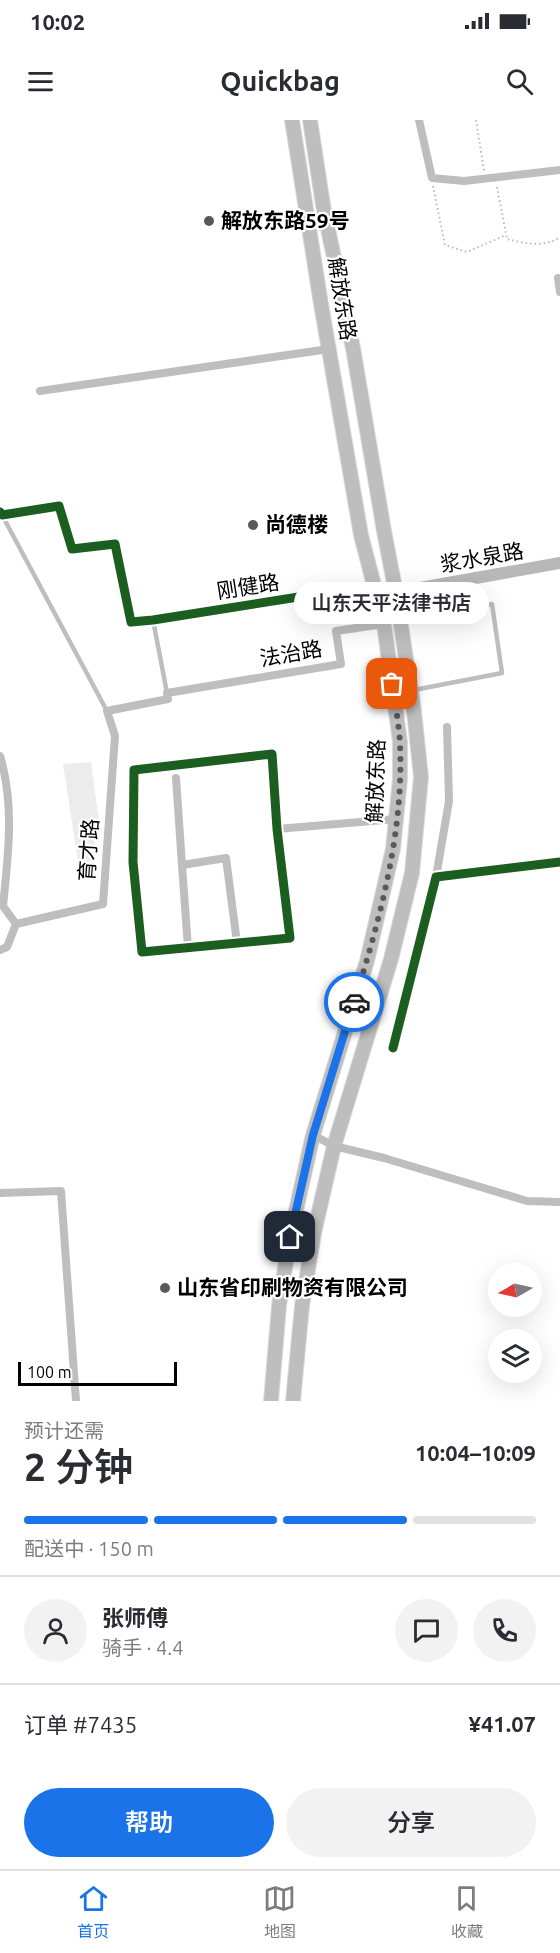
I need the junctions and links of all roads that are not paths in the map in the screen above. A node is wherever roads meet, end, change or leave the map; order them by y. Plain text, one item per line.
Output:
1 (292, 120) edge
2 (310, 120) edge
3 (419, 120) edge
4 (560, 170) edge
5 (558, 278) dead end
6 (560, 292) edge
7 (329, 349) junction
8 (40, 391) dead end
9 (1, 514) edge
10 (560, 563) edge
11 (396, 593) junction
12 (375, 596) junction
13 (153, 620) junction
14 (401, 621) junction
15 (384, 624) junction
16 (411, 690) junction
17 (168, 696) junction
18 (107, 711) junction
19 (447, 727) dead end
20 (0, 756) edge
21 (2, 769) edge
22 (176, 778) dead end
23 (396, 819) junction
24 (277, 829) junction
25 (560, 862) edge
26 (182, 865) junction
27 (436, 876) junction
28 (16, 924) junction
29 (237, 943) junction
30 (188, 948) junction
31 (0, 950) edge
32 (393, 1048) dead end
33 (313, 1135) junction
34 (334, 1146) junction
35 (0, 1193) edge
36 (560, 1202) edge
37 (76, 1401) edge
38 (271, 1401) edge
39 (293, 1401) edge

1 - 7 main road, 解放东路
2 - 11 main road, 解放东路
3 - 4 street
5 - 6 street
7 - 8 street
7 - 12 main road, 解放东路
9 - 13 street
9 - 18 lane, 育才路
10 - 11 main road, 浆水泉路
11 - 12 main road, 浆水泉路
11 - 14 main road, 解放东路
12 - 13 street, 刚健路
12 - 15 main road, 解放东路
13 - 17 lane
14 - 16 main road, 解放东路
14 - 16 lane
15 - 17 street, 法治路
15 - 23 main road, 解放东路
16 - 34 main road, 解放东路
17 - 18 street
18 - 28 street, 育才路
19 - 27 street
20 - 21 street
21 - 28 street
22 - 26 street
23 - 24 street
23 - 33 main road, 解放东路
24 - 29 street
24 - 30 street
25 - 27 street
26 - 29 street
26 - 30 street
27 - 32 street
28 - 31 street
29 - 30 street
33 - 34 street
33 - 38 main road, 解放东路
34 - 36 street
34 - 39 main road, 解放东路
35 - 37 street

